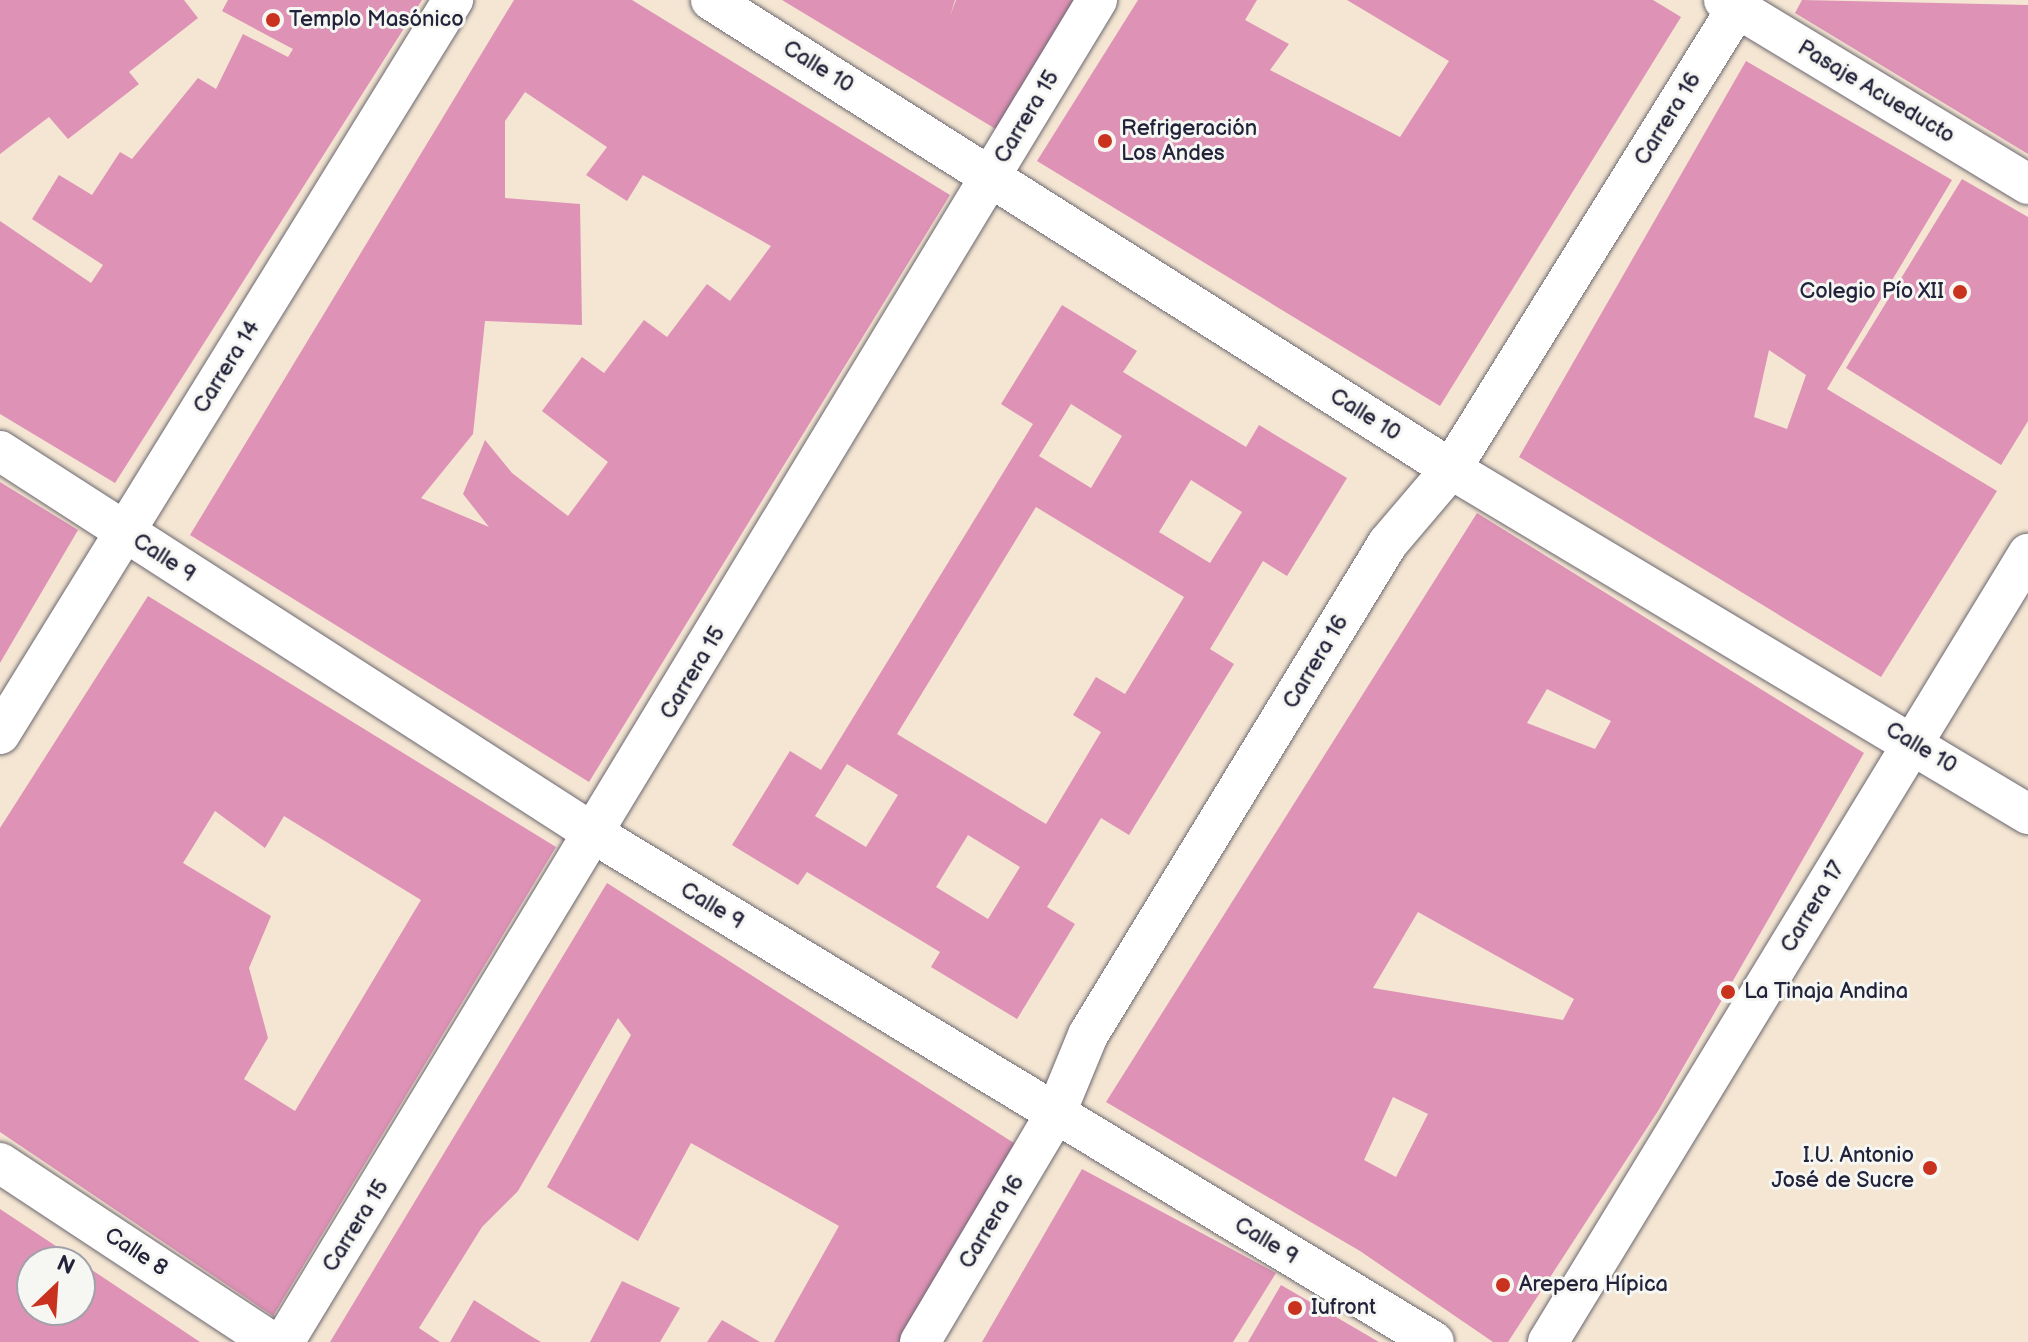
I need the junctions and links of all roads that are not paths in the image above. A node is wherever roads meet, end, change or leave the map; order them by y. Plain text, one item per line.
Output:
1 (453, 0) edge
2 (711, 0) edge
3 (1097, 0) edge
4 (1734, 3) edge
5 (991, 176) junction
6 (2028, 184) edge
7 (0, 451) edge
8 (1451, 469) junction
9 (124, 533) junction
10 (2028, 554) edge
11 (0, 734) edge
12 (1913, 743) junction
13 (2028, 814) edge
14 (596, 835) junction
15 (1055, 1115) junction
16 (0, 1163) edge
17 (271, 1342) edge
18 (284, 1342) edge
19 (920, 1342) edge
20 (1434, 1342) edge
21 (1548, 1342) edge

1 - 9 street, Carrera 14
2 - 5 street, Calle 10
3 - 5 street, Carrera 15
4 - 6 street, Pasaje Acueducto
4 - 8 street, Carrera 16
5 - 8 street, Calle 10
5 - 14 street, Carrera 15
7 - 9 street, Calle 9
8 - 12 street, Calle 10
8 - 15 street, Carrera 16
9 - 11 street, Carrera 14
9 - 14 street, Calle 9
10 - 12 street, Carrera 17
12 - 13 street, Calle 10
12 - 21 street, Carrera 17
14 - 15 street, Calle 9
14 - 18 street, Carrera 15
15 - 19 street, Carrera 16
15 - 20 street, Calle 9
16 - 17 street, Calle 8

